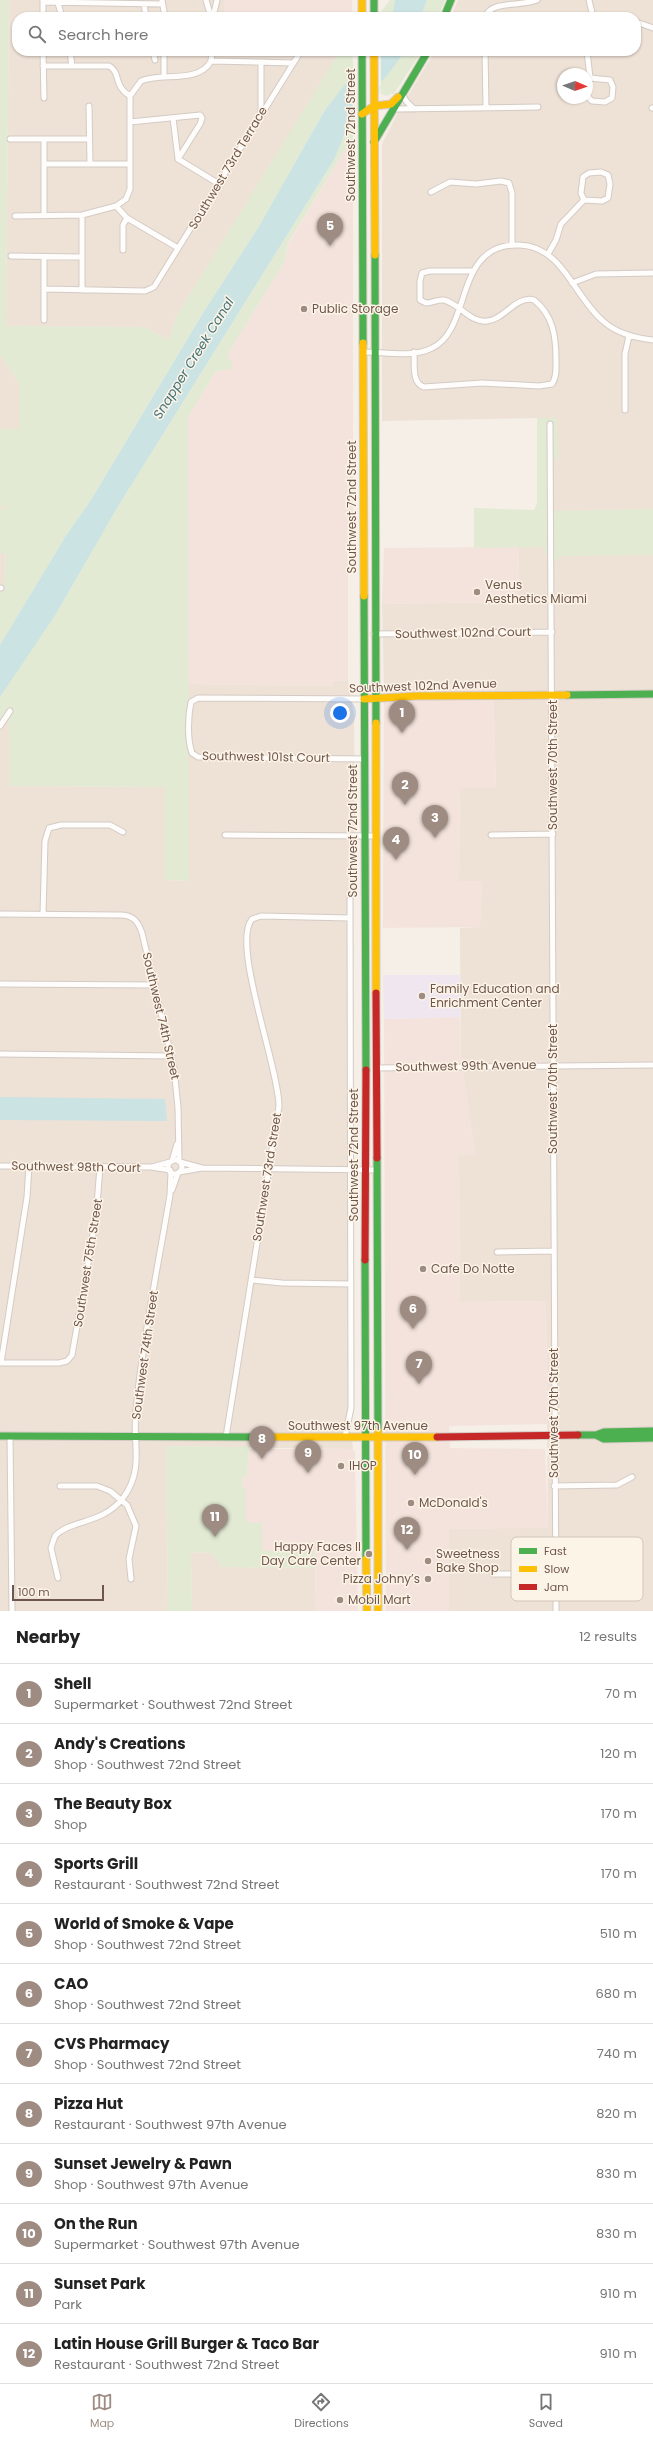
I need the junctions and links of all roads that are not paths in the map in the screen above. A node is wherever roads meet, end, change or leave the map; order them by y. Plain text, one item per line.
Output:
1 (206, 0) edge
2 (216, 0) edge
3 (362, 0) edge
4 (374, 0) edge
5 (451, 0) edge
6 (537, 0) edge
7 (589, 0) edge
8 (43, 1) edge
9 (162, 2) edge
10 (58, 3) junction
11 (144, 4) junction
12 (43, 12) edge
13 (61, 12) edge
14 (145, 12) edge
15 (164, 12) edge
16 (210, 12) edge
17 (213, 12) edge
18 (362, 12) edge
19 (374, 12) edge
20 (446, 12) edge
21 (487, 12) edge
22 (592, 12) edge
23 (641, 24) edge
24 (653, 28) edge
25 (43, 56) edge
26 (71, 56) edge
27 (154, 56) edge
28 (164, 56) edge
29 (212, 56) edge
30 (298, 56) edge
31 (362, 56) edge
32 (374, 56) edge
33 (425, 56) edge
34 (485, 56) edge
35 (588, 56) edge
36 (155, 60) dead end
37 (211, 61) junction
38 (261, 62) junction
39 (293, 63) junction
40 (44, 66) junction
41 (72, 66) junction
42 (589, 68) edge
43 (164, 76) junction
44 (593, 78) edge
45 (402, 93) junction
46 (130, 96) junction
47 (44, 98) dead end
48 (593, 101) edge
49 (89, 106) dead end
50 (374, 106) junction
51 (486, 107) junction
52 (538, 107) dead end
53 (395, 109) junction
54 (414, 109) junction
55 (261, 112) junction
56 (362, 113) junction
57 (390, 115) junction
58 (374, 116) junction
59 (173, 118) junction
60 (130, 122) junction
61 (10, 139) dead end
62 (44, 139) junction
63 (90, 139) junction
64 (374, 142) junction
65 (178, 159) junction
66 (44, 164) junction
67 (90, 164) junction
68 (130, 164) junction
69 (219, 184) junction
70 (374, 184) junction
71 (362, 185) junction
72 (431, 192) dead end
73 (584, 200) junction
74 (116, 206) junction
75 (82, 215) junction
76 (15, 216) dead end
77 (44, 216) junction
78 (127, 218) junction
79 (512, 245) junction
80 (178, 248) junction
81 (123, 250) dead end
82 (362, 250) junction
83 (374, 251) junction
84 (548, 254) junction
85 (10, 256) dead end
86 (44, 257) junction
87 (82, 257) junction
88 (473, 271) junction
89 (653, 273) edge
90 (572, 283) junction
91 (44, 289) junction
92 (82, 290) junction
93 (459, 307) junction
94 (44, 320) dead end
95 (629, 336) junction
96 (653, 340) edge
97 (363, 352) junction
98 (374, 352) junction
99 (414, 352) junction
100 (625, 410) dead end
101 (550, 424) dead end
102 (363, 429) junction
103 (374, 429) junction
104 (363, 522) junction
105 (374, 542) junction
106 (552, 632) junction
107 (374, 634) junction
108 (553, 694) junction
109 (653, 694) edge
110 (375, 698) junction
111 (364, 699) junction
112 (10, 711) dead end
113 (0, 726) edge
114 (193, 755) joint
115 (364, 759) junction
116 (123, 832) dead end
117 (553, 834) junction
118 (225, 835) dead end
119 (491, 835) dead end
120 (364, 836) junction
121 (375, 836) junction
122 (350, 899) dead end
123 (0, 914) edge
124 (43, 914) junction
125 (350, 918) junction
126 (365, 919) junction
127 (375, 919) junction
128 (366, 979) junction
129 (375, 979) junction
130 (0, 984) edge
131 (156, 986) junction
132 (0, 1054) edge
133 (172, 1056) junction
134 (552, 1065) junction
135 (653, 1065) edge
136 (365, 1068) junction
137 (376, 1068) junction
138 (178, 1141) junction
139 (171, 1162) junction
140 (179, 1162) junction
141 (0, 1166) edge
142 (29, 1166) junction
143 (100, 1167) junction
144 (151, 1168) junction
145 (202, 1168) junction
146 (270, 1168) junction
147 (364, 1169) junction
148 (351, 1170) junction
149 (376, 1170) junction
150 (171, 1171) junction
151 (179, 1172) junction
152 (170, 1195) junction
153 (554, 1251) junction
154 (496, 1252) dead end
155 (251, 1280) junction
156 (351, 1284) junction
157 (365, 1284) junction
158 (376, 1285) junction
159 (1, 1363) edge
160 (653, 1431) edge
161 (0, 1436) edge
162 (10, 1436) junction
163 (136, 1436) junction
164 (554, 1436) junction
165 (596, 1436) junction
166 (226, 1437) junction
167 (345, 1437) junction
168 (365, 1438) junction
169 (376, 1438) junction
170 (653, 1438) edge
171 (632, 1477) dead end
172 (60, 1486) dead end
173 (554, 1486) junction
174 (122, 1499) junction
175 (555, 1537) edge
176 (492, 1574) dead end
177 (511, 1574) edge
178 (58, 1578) dead end
179 (131, 1579) dead end
180 (556, 1601) edge
181 (12, 1611) edge
182 (367, 1611) edge
183 (378, 1611) edge
184 (556, 1611) edge

1 - 16 street
2 - 17 street
3 - 18 main road
4 - 19 main road
5 - 20 main road
6 - 21 street
7 - 22 street
8 - 10 street
8 - 12 street
9 - 11 street
9 - 15 street
10 - 11 street
10 - 13 street
11 - 14 street
23 - 24 street
25 - 40 street
26 - 41 street
27 - 36 street
28 - 43 street
29 - 37 street
30 - 39 street, Southwest 73rd Terrace
31 - 56 main road, Southwest 72nd Street
32 - 50 main road, Southwest 72nd Street
33 - 45 main road
34 - 51 street
35 - 42 street
37 - 38 street
37 - 43 street
38 - 39 street
38 - 55 street
39 - 55 street, Southwest 73rd Terrace
40 - 41 street
40 - 47 street
41 - 46 street
43 - 46 street
44 - 48 street
45 - 50 main road
45 - 53 main road
45 - 54 street
46 - 60 street
49 - 63 street
50 - 56 main road
50 - 58 main road, Southwest 72nd Street
51 - 52 street
51 - 54 street
53 - 54 street
53 - 57 main road
55 - 69 street, Southwest 73rd Terrace
56 - 58 main road
56 - 71 main road, Southwest 72nd Street
57 - 58 main road
57 - 64 main road
58 - 64 main road, Southwest 72nd Street
59 - 60 street
59 - 65 street
59 - 65 street
60 - 68 street
61 - 62 street
62 - 63 street
62 - 66 street
63 - 67 street
64 - 70 main road, Southwest 72nd Street
65 - 69 street
66 - 67 street
66 - 77 street
67 - 68 street
68 - 74 street
69 - 80 street, Southwest 73rd Terrace
70 - 71 main road
70 - 83 main road, Southwest 72nd Street
71 - 82 main road, Southwest 72nd Street
72 - 79 street
73 - 73 street
73 - 84 street
74 - 75 street
74 - 78 street
75 - 77 street
75 - 87 street
76 - 77 street
78 - 80 street
78 - 81 street
79 - 84 street
79 - 88 street
80 - 92 street, Southwest 73rd Terrace
82 - 83 main road
82 - 97 main road, Southwest 72nd Street
83 - 98 main road, Southwest 72nd Street
84 - 90 street
85 - 86 street
86 - 87 street
86 - 91 street
87 - 92 street
88 - 93 street
88 - 93 street
89 - 90 street
90 - 95 street
91 - 92 street
91 - 94 street
93 - 99 street
93 - 99 street
95 - 96 street
95 - 100 street
97 - 98 street
97 - 102 main road, Southwest 72nd Street
98 - 99 street
98 - 103 main road, Southwest 72nd Street
101 - 106 street, Southwest 70th Street
102 - 103 main road
102 - 104 main road, Southwest 72nd Street
103 - 105 main road, Southwest 72nd Street
104 - 105 main road
104 - 111 main road, Southwest 72nd Street
105 - 107 main road, Southwest 72nd Street
106 - 107 street, Southwest 102nd Court
106 - 108 street, Southwest 70th Street
107 - 110 main road, Southwest 72nd Street
108 - 109 main road, Southwest 102nd Avenue
108 - 110 main road, Southwest 102nd Avenue
108 - 117 street, Southwest 70th Street
110 - 111 main road, Southwest 102nd Avenue
110 - 121 main road, Southwest 72nd Street
111 - 114 street, Southwest 102nd Avenue
111 - 115 main road, Southwest 72nd Street
112 - 113 street
114 - 115 street, Southwest 101st Court
115 - 120 main road, Southwest 72nd Street
116 - 124 street
117 - 119 street
117 - 134 street, Southwest 70th Street
118 - 120 street
120 - 121 street
120 - 126 main road, Southwest 72nd Street
121 - 127 main road, Southwest 72nd Street
122 - 125 street, Southwest 72nd Street
123 - 124 street
124 - 131 street, Southwest 74th Street
125 - 146 street, Southwest 73rd Street
125 - 148 street, Southwest 72nd Street
126 - 127 main road
126 - 128 main road, Southwest 72nd Street
127 - 129 main road, Southwest 72nd Street
128 - 129 main road
128 - 136 main road, Southwest 72nd Street
129 - 137 main road, Southwest 72nd Street
130 - 131 street
131 - 133 street, Southwest 74th Street
132 - 133 street
133 - 138 street, Southwest 74th Street
134 - 135 street, Southwest 99th Avenue
134 - 137 street, Southwest 99th Avenue
134 - 153 street, Southwest 70th Street
136 - 137 main road
136 - 147 main road, Southwest 72nd Street
137 - 149 main road, Southwest 72nd Street
138 - 139 street, Southwest 74th Street
138 - 140 street, Southwest 74th Street
139 - 140 street, Southwest 98th Court
139 - 144 street, Southwest 98th Court
139 - 150 street, Southwest 74th Street
140 - 145 street
140 - 151 street, Southwest 74th Street
141 - 142 street, Southwest 98th Court
142 - 143 street, Southwest 98th Court
142 - 159 street
143 - 144 street, Southwest 98th Court
143 - 159 street, Southwest 75th Street
144 - 150 street, Southwest 98th Court
145 - 146 street
145 - 151 street
146 - 148 street
146 - 155 street, Southwest 73rd Street
147 - 148 street
147 - 149 street
147 - 157 main road, Southwest 72nd Street
148 - 156 street, Southwest 72nd Street
149 - 158 main road, Southwest 72nd Street
150 - 151 street, Southwest 98th Court
150 - 152 street, Southwest 74th Street
151 - 152 street, Southwest 74th Street
152 - 163 street, Southwest 74th Street
153 - 154 street
153 - 164 street, Southwest 70th Street
155 - 156 street
155 - 166 street, Southwest 73rd Street
156 - 167 street, Southwest 72nd Street
157 - 158 main road
157 - 168 main road, Southwest 72nd Street
158 - 169 main road, Southwest 72nd Street
160 - 165 main road, Southwest 97th Avenue
161 - 162 main road, Southwest 97th Avenue
162 - 163 main road, Southwest 97th Avenue
162 - 181 street
163 - 166 main road, Southwest 97th Avenue
163 - 174 street, Southwest 74th Street
164 - 165 main road, Southwest 97th Avenue
164 - 169 main road, Southwest 97th Avenue
164 - 173 street, Southwest 70th Street
165 - 170 main road, Southwest 97th Avenue
166 - 167 main road, Southwest 97th Avenue
167 - 168 main road, Southwest 97th Avenue
168 - 169 main road, Southwest 97th Avenue
168 - 182 main road, Southwest 72nd Street
169 - 183 main road, Southwest 72nd Street
171 - 173 street
172 - 174 street
173 - 175 street, Southwest 70th Street
174 - 178 street
174 - 179 street
176 - 177 street
180 - 184 street, Southwest 70th Street

